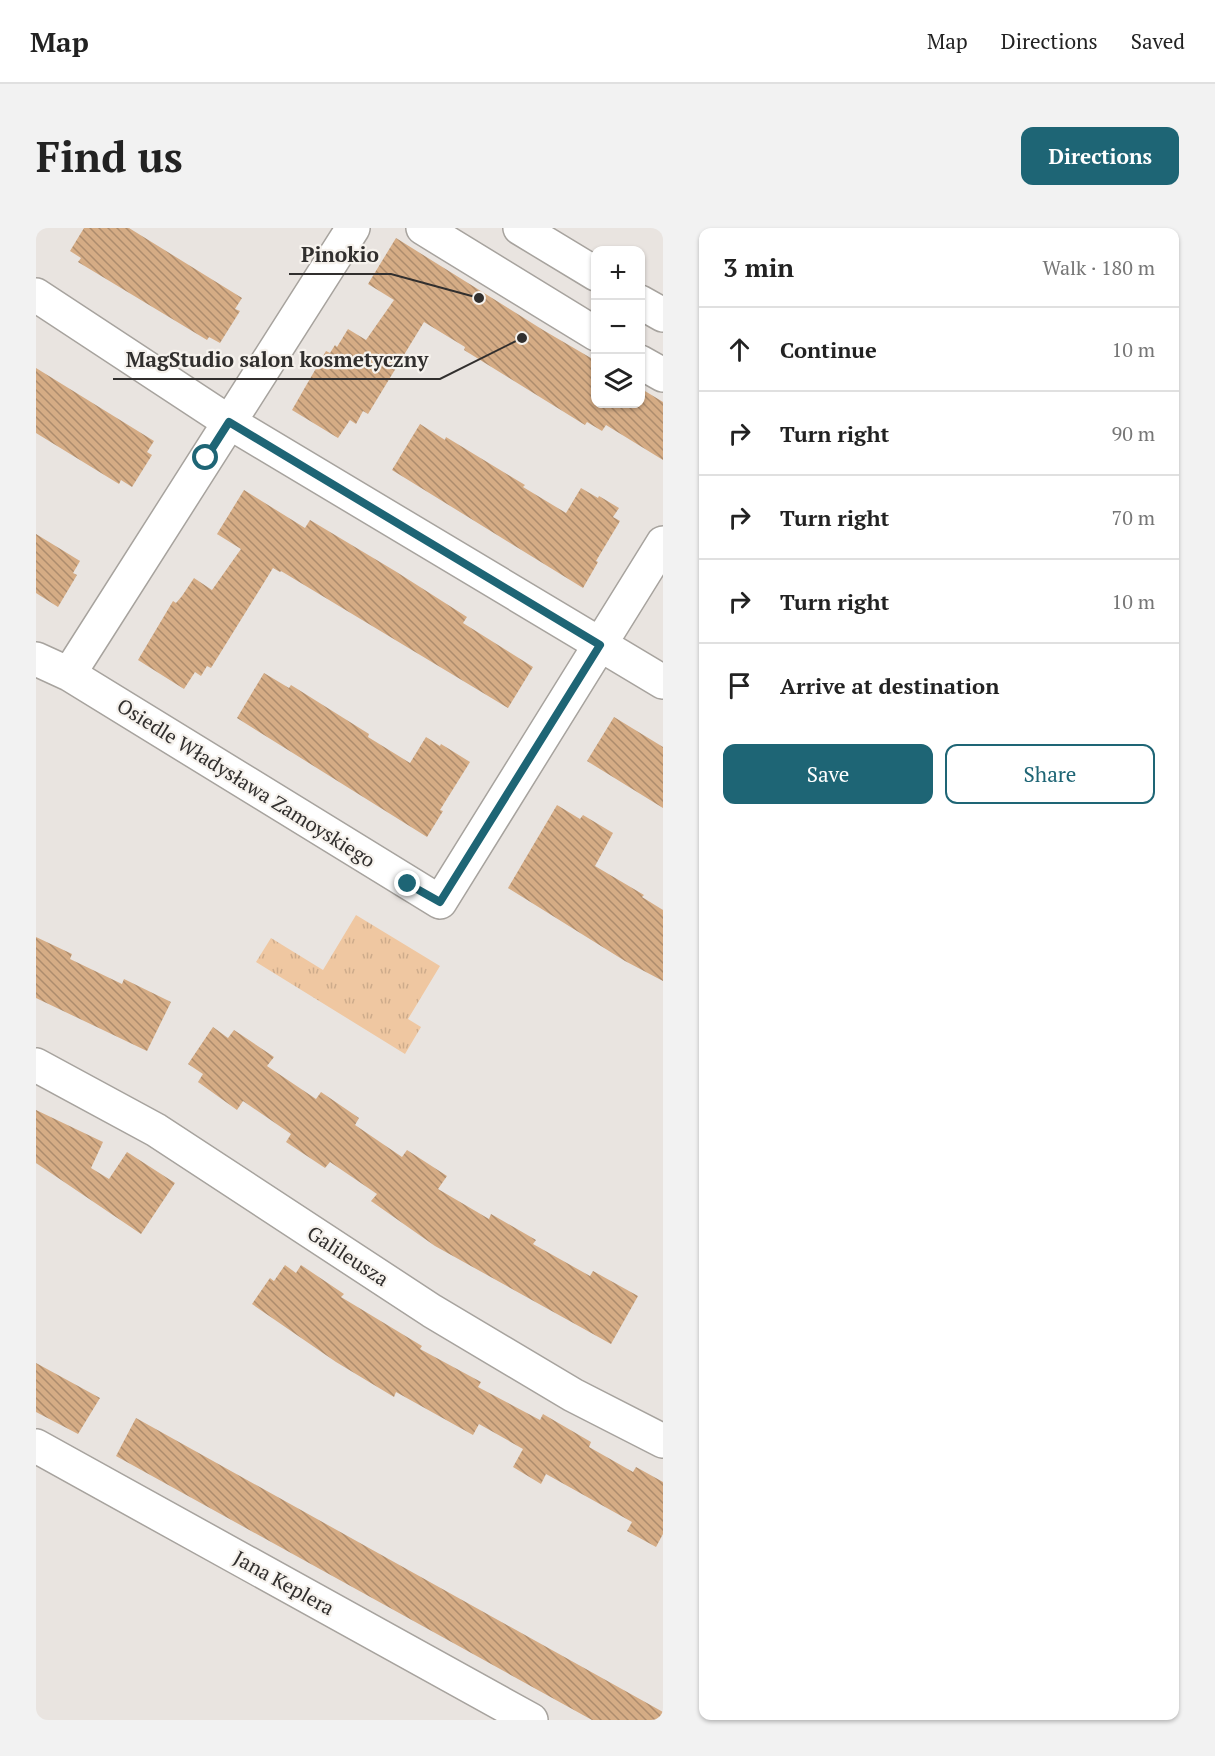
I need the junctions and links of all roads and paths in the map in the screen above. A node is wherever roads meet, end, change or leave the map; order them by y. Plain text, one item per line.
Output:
1 (353, 228) edge
2 (423, 228) edge
3 (520, 228) edge
4 (591, 271) edge
5 (36, 295) edge
6 (645, 305) edge
7 (663, 315) edge
8 (591, 331) edge
9 (645, 365) edge
10 (663, 375) edge
11 (229, 422) junction
12 (663, 543) edge
13 (600, 645) junction
14 (36, 659) edge
15 (69, 674) junction
16 (663, 682) edge
17 (36, 1065) edge
18 (663, 1441) edge
19 (36, 1446) edge
20 (531, 1720) edge

1 - 11 street
2 - 8 street
3 - 4 street
5 - 11 street
6 - 7 street
9 - 10 street
11 - 13 street
11 - 15 street
12 - 13 street, Osiedle Władysława Zamoyskiego
13 - 15 street, Osiedle Władysława Zamoyskiego
13 - 16 street
14 - 15 street, Osiedle Władysława Zamoyskiego
17 - 18 street, Galileusza
19 - 20 street, Jana Keplera

